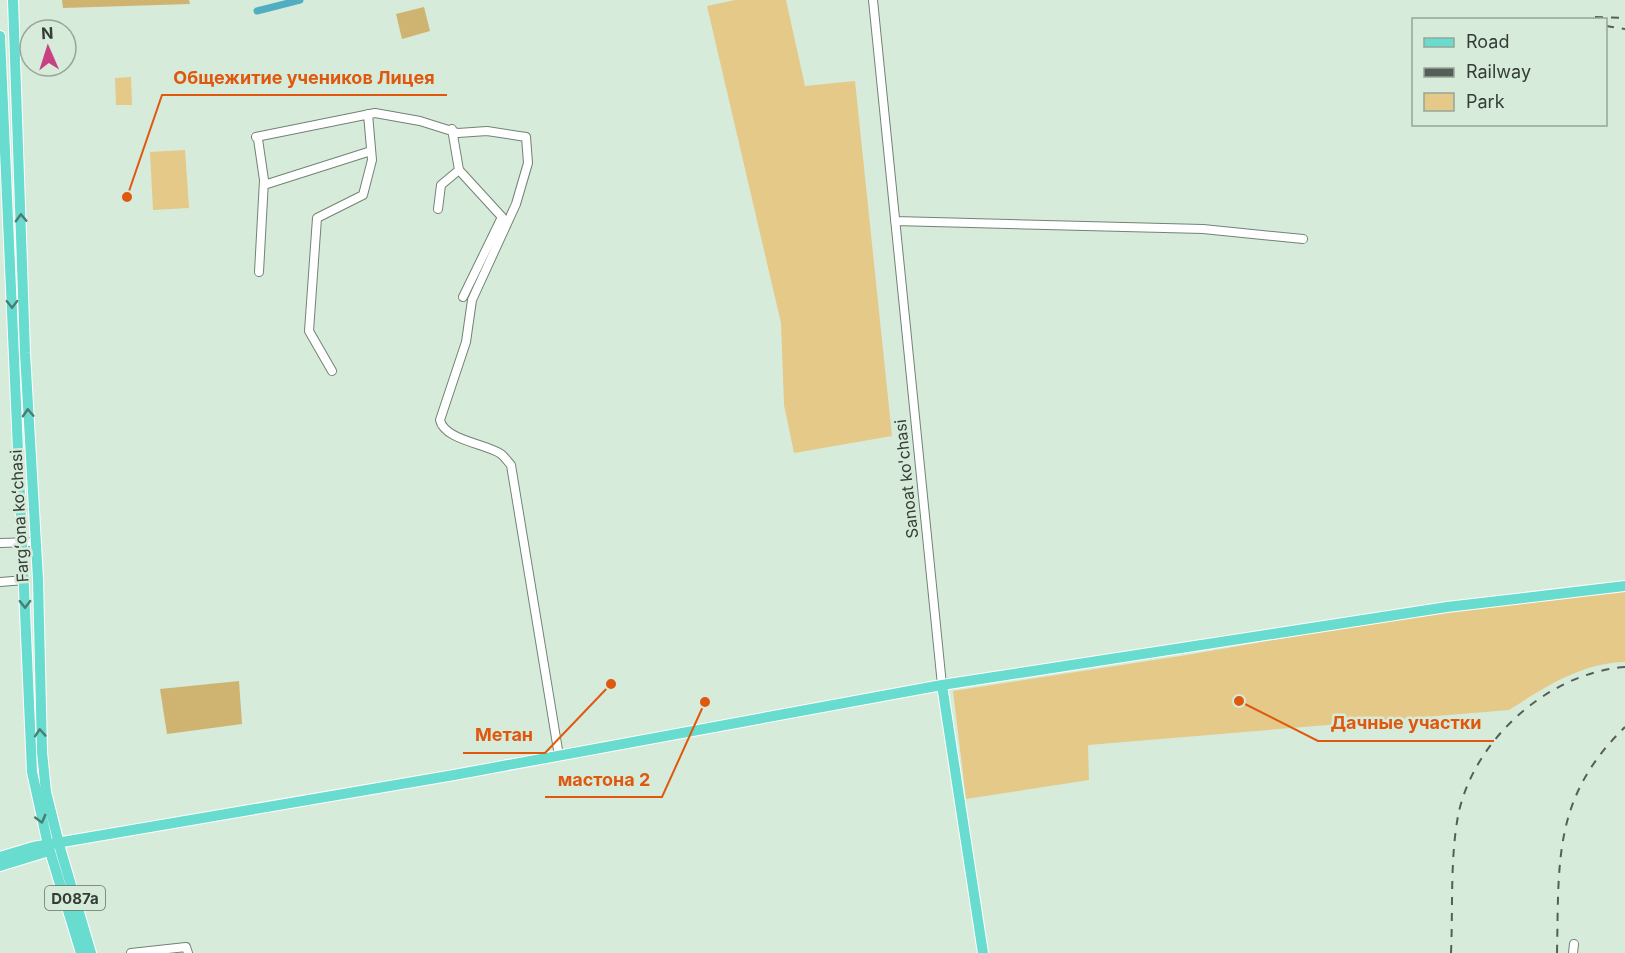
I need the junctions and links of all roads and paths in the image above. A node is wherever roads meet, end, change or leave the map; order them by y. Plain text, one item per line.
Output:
1 (13, 0) edge
2 (873, 0) edge
3 (0, 36) edge
4 (368, 114) junction
5 (452, 129) junction
6 (371, 151) junction
7 (3, 160) edge
8 (459, 170) junction
9 (264, 185) junction
10 (438, 209) dead end
11 (896, 220) junction
12 (5, 236) edge
13 (1303, 239) dead end
14 (259, 272) dead end
15 (463, 297) dead end
16 (332, 370) dead end
17 (23, 542) junction
18 (35, 542) junction
19 (0, 543) edge
20 (25, 580) junction
21 (0, 582) edge
22 (1625, 586) edge
23 (942, 685) junction
24 (560, 756) junction
25 (54, 847) junction
26 (0, 857) edge
27 (0, 866) edge
28 (81, 953) edge
29 (91, 953) edge
30 (131, 953) edge
31 (188, 953) edge
32 (983, 953) edge

18 -> 1 main road, Fargʻona koʻchasi
2 - 11 street, Sanoat ko'chasi
3 - 7 main road, Fargʻona koʻchasi
4 - 5 street
4 - 6 street
4 - 9 street
5 - 8 street
5 - 24 street
6 - 9 street
6 - 16 street
7 - 12 main road, Fargʻona koʻchasi
8 - 10 street
8 - 15 street
9 - 14 street
11 - 13 street
11 - 23 street, Sanoat ko'chasi
12 -> 17 main road, Fargʻona koʻchasi
17 - 18 street
17 - 19 street
17 - 20 main road, Fargʻona koʻchasi
25 -> 18 main road, Fargʻona koʻchasi
20 - 21 street
20 -> 25 main road, Fargʻona koʻchasi
22 - 23 main road
23 - 24 main road
23 - 32 main road, Sanoat ko'chasi
24 - 25 main road
25 - 26 main road
25 - 27 main road
25 - 28 main road, Fargʻona koʻchasi / D087a
25 - 29 main road, Fargʻona koʻchasi / D087a
30 - 31 street

